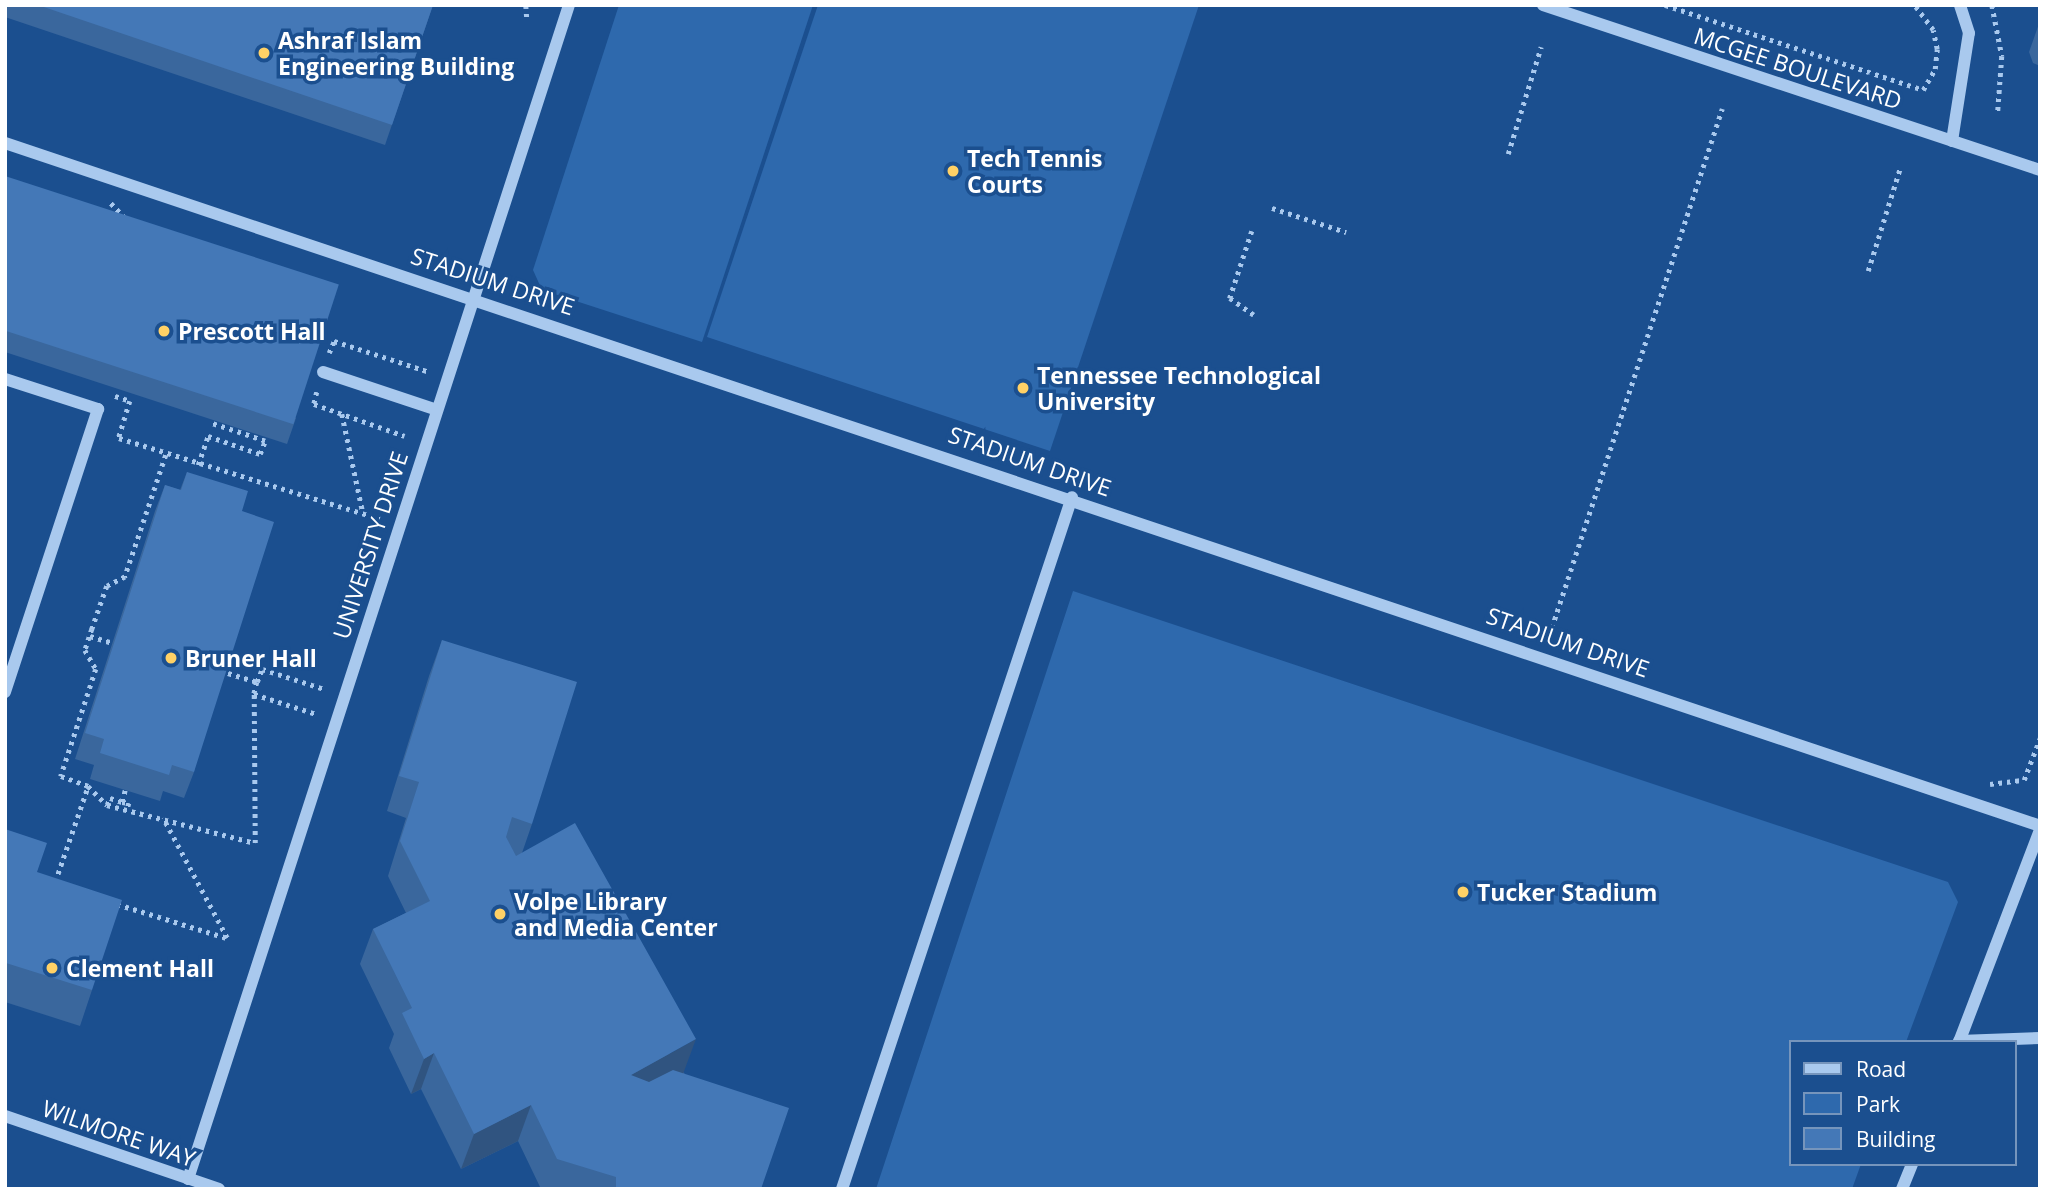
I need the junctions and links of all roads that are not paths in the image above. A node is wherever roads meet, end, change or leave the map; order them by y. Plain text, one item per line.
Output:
1 (569, 5) edge
2 (1543, 5) edge
3 (1960, 5) edge
4 (1952, 141) junction
5 (5, 143) edge
6 (2040, 170) edge
7 (474, 296) junction
8 (323, 372) edge
9 (5, 379) edge
10 (437, 410) junction
11 (1072, 496) junction
12 (5, 692) edge
13 (2040, 828) edge
14 (2040, 1038) edge
15 (1960, 1040) edge
16 (2000, 1040) edge
17 (5, 1116) edge
18 (1911, 1166) edge
19 (188, 1179) junction
20 (219, 1189) edge
21 (842, 1189) edge
22 (1902, 1189) edge

1 - 7 street, UNIVERSITY DRIVE
2 - 4 street, MCGEE BOULEVARD
3 - 4 street
4 - 6 street, MCGEE BOULEVARD
5 - 7 street, STADIUM DRIVE
7 - 10 street, UNIVERSITY DRIVE
7 - 11 street, STADIUM DRIVE
8 - 10 street
9 - 12 street
10 - 19 street, UNIVERSITY DRIVE
11 - 13 street, STADIUM DRIVE
11 - 21 street
13 - 15 street
14 - 16 street
17 - 19 street, WILMORE WAY
18 - 22 street
19 - 20 street, WILMORE WAY

